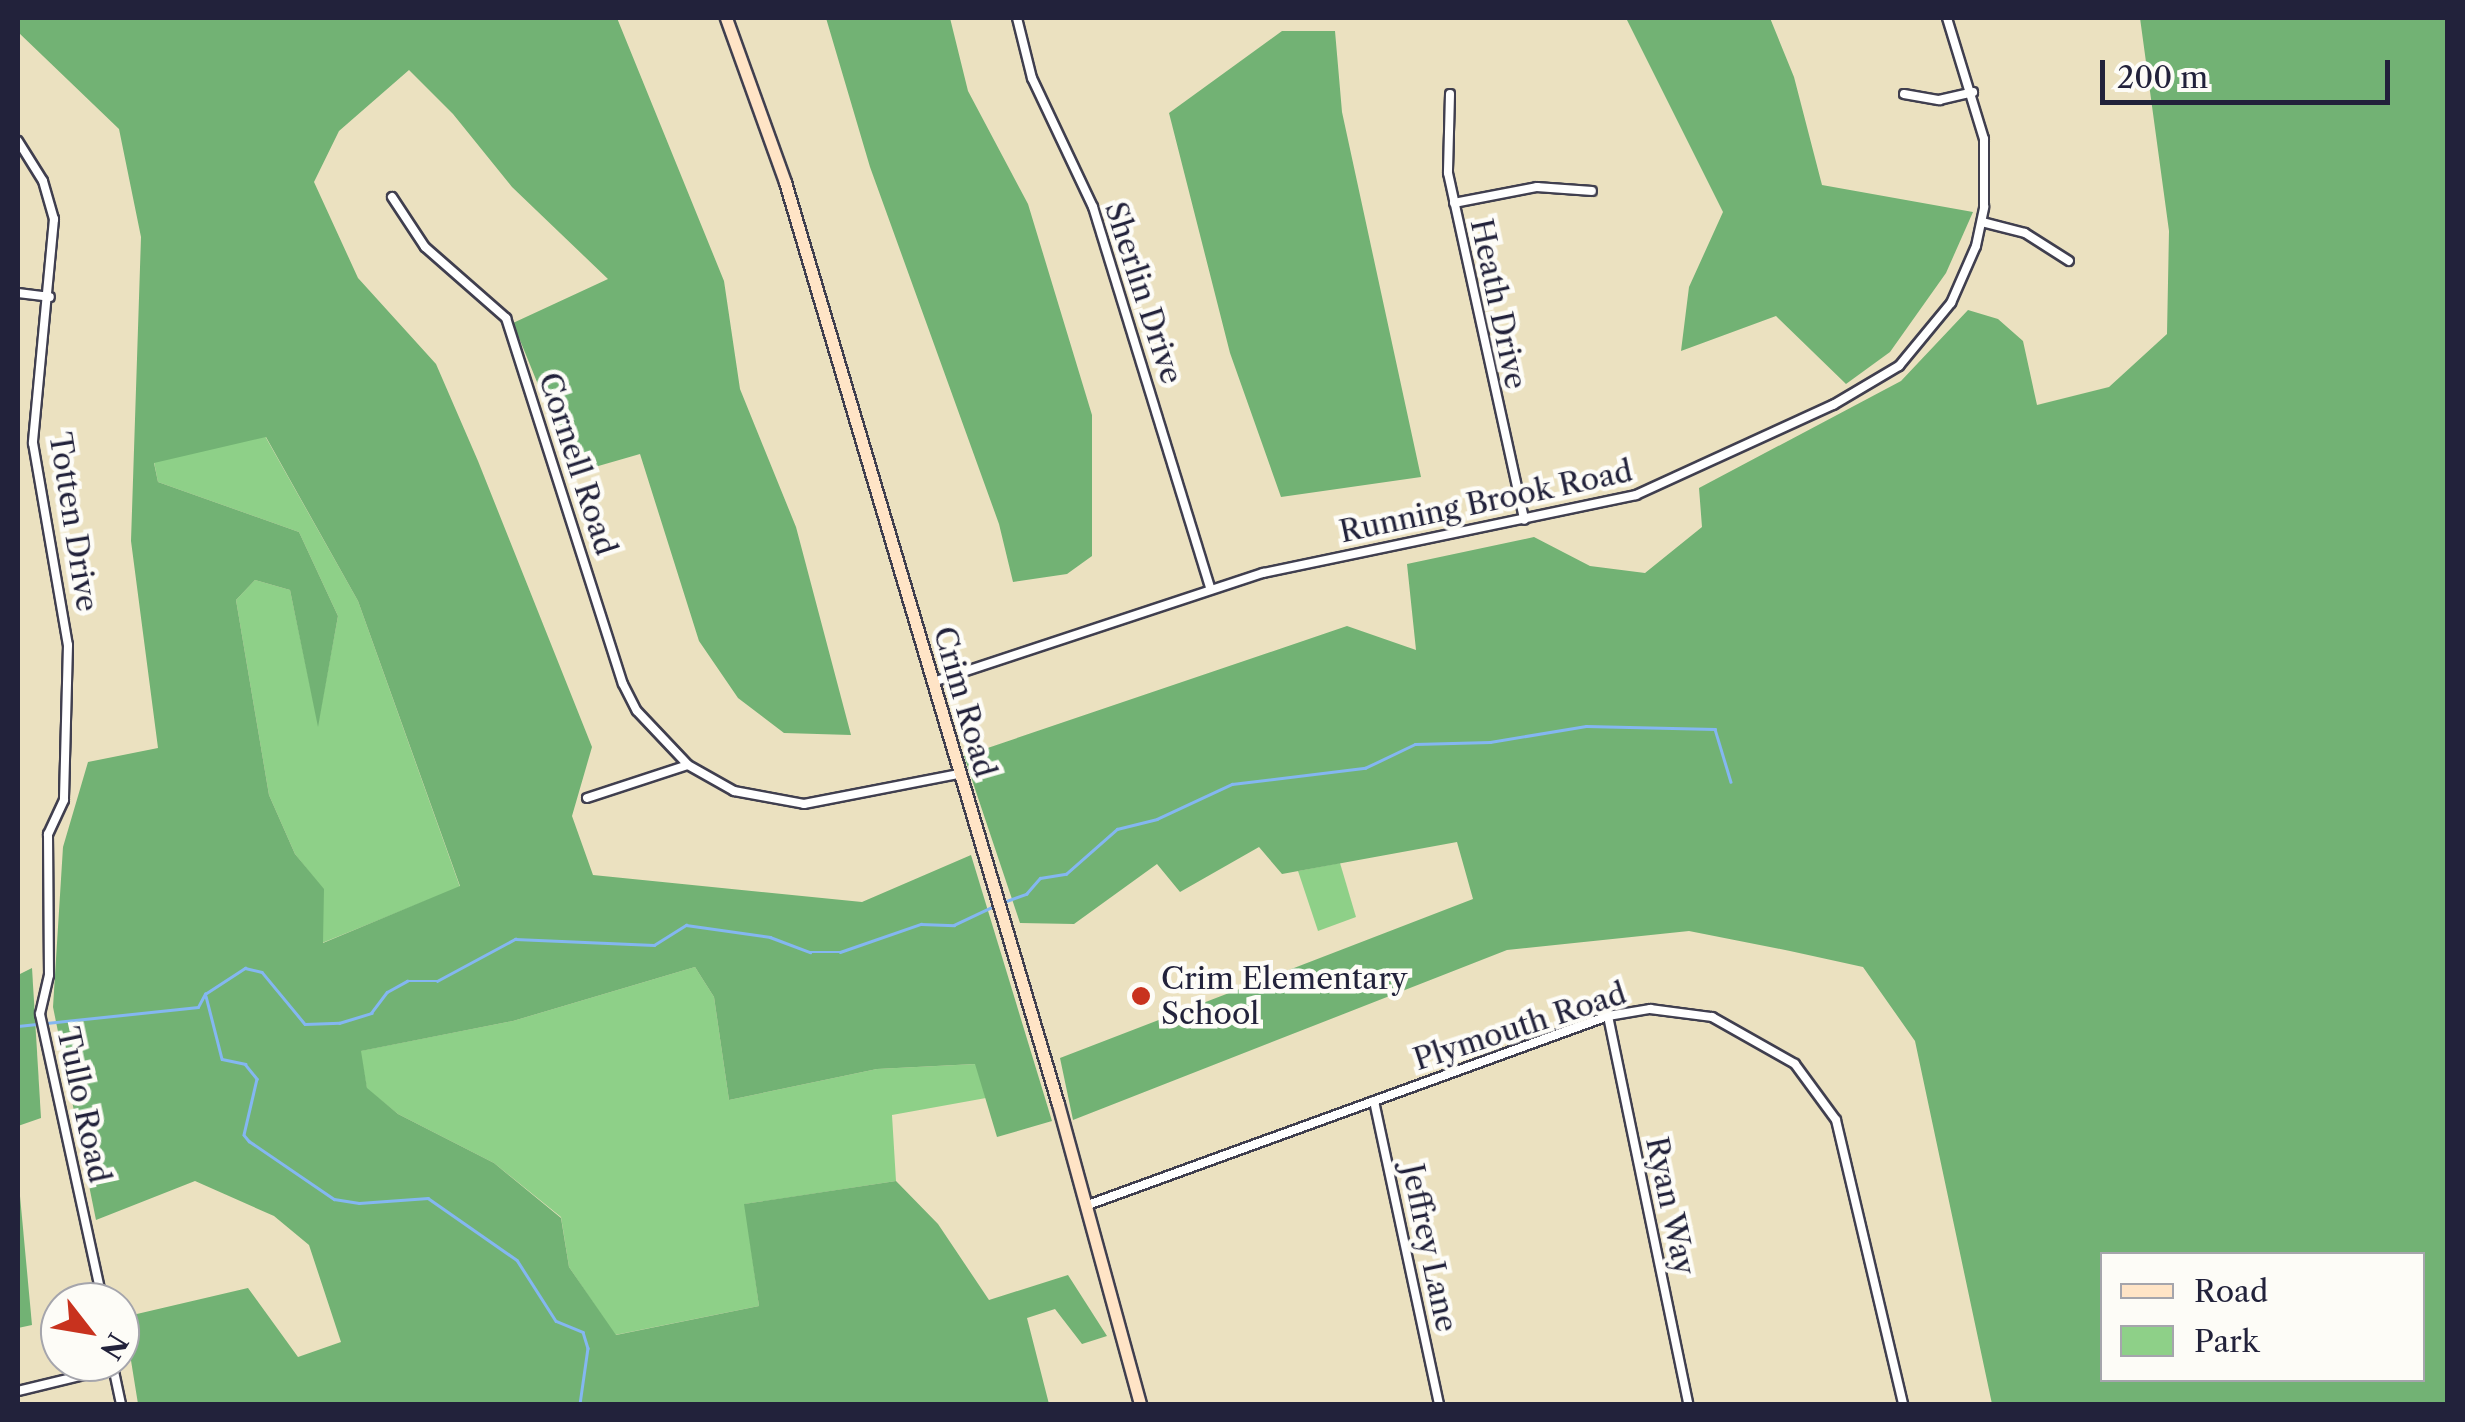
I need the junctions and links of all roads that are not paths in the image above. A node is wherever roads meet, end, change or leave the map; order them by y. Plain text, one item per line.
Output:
1 (726, 18) edge
2 (1017, 18) edge
3 (1947, 18) edge
4 (1973, 92) junction
5 (1450, 94) dead end
6 (1904, 94) dead end
7 (18, 141) edge
8 (1592, 191) dead end
9 (392, 196) dead end
10 (1454, 203) junction
11 (1982, 222) junction
12 (2069, 261) dead end
13 (18, 293) edge
14 (50, 297) junction
15 (1524, 520) junction
16 (1210, 588) junction
17 (933, 682) junction
18 (688, 765) junction
19 (959, 774) junction
20 (588, 798) dead end
21 (64, 800) joint
22 (1608, 1016) junction
23 (1374, 1101) junction
24 (1085, 1206) junction
25 (100, 1282) edge
26 (51, 1382) edge
27 (18, 1391) edge
28 (1140, 1404) edge
29 (1439, 1404) edge
30 (1688, 1404) edge
31 (1903, 1404) edge

1 - 17 street, Crim Road
2 - 16 street, Sherlin Drive
3 - 4 street, Running Brook Road
4 - 6 street
4 - 11 street, Running Brook Road
5 - 10 street, Heath Drive
7 - 14 street, Totten Drive
8 - 10 street
9 - 18 street, Cornell Road
10 - 15 street, Heath Drive
11 - 12 street
11 - 15 street, Running Brook Road
13 - 14 street
14 - 21 street, Totten Drive
15 - 16 street, Running Brook Road
16 - 17 street, Running Brook Road
17 - 19 street, Crim Road
18 - 19 street, Cornell Road
18 - 20 street
19 - 24 street, Crim Road
21 - 25 street, Tullo Road
22 - 23 street, Plymouth Road
22 - 30 street, Ryan Way
22 - 31 street, Plymouth Road
23 - 24 street, Plymouth Road
23 - 29 street, Jeffrey Lane
24 - 28 street, Crim Road
26 - 27 street

